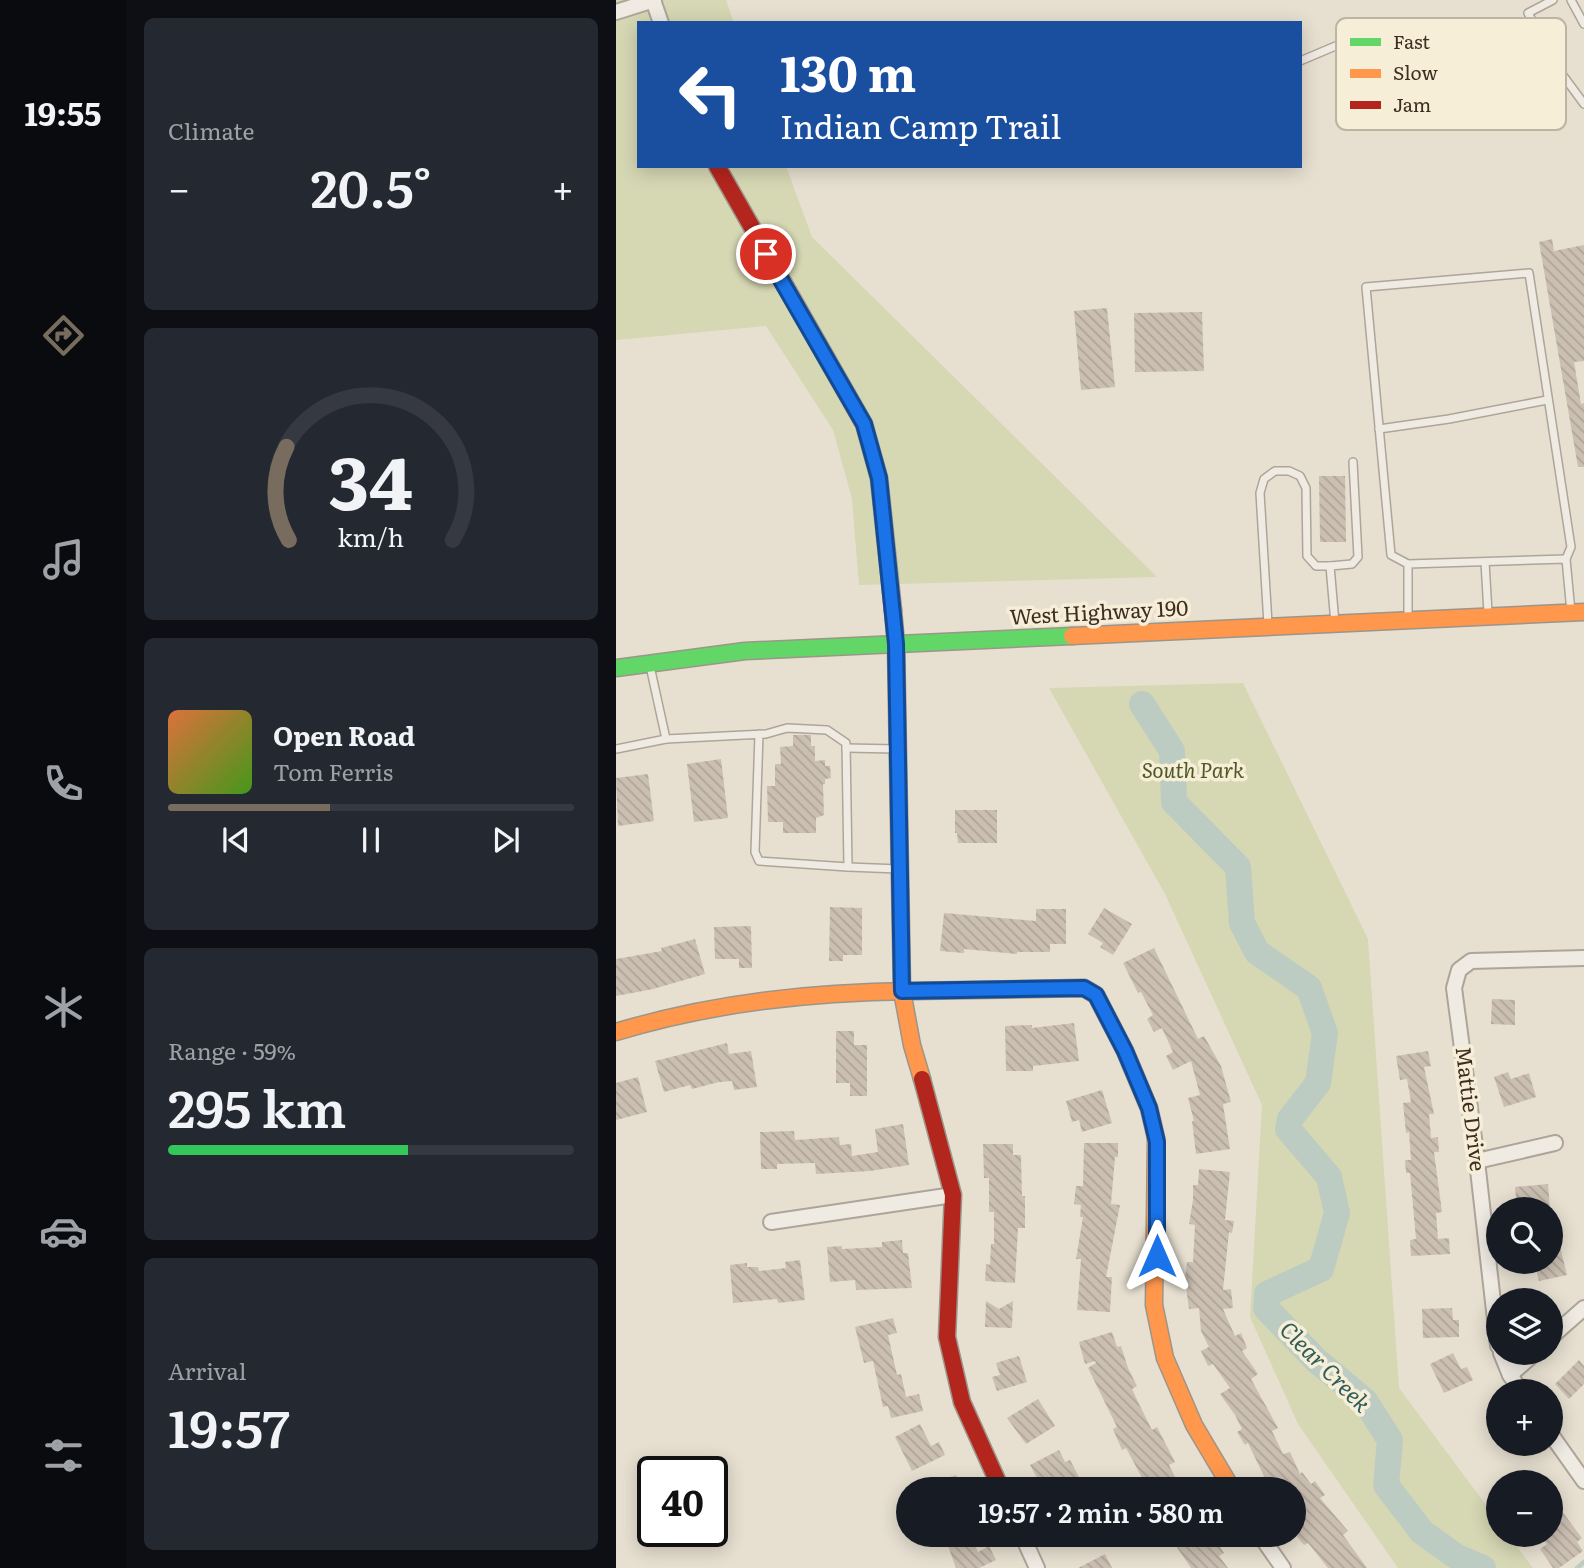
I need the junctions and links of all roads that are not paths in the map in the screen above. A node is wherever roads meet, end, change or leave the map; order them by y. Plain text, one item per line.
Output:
1 (653, 0) edge
2 (1553, 0) edge
3 (1571, 0) edge
4 (616, 12) edge
5 (1531, 18) edge
6 (660, 21) edge
7 (1584, 24) edge
8 (1336, 46) edge
9 (1302, 60) edge
10 (1566, 80) edge
11 (1584, 104) edge
12 (718, 168) edge
13 (1547, 400) junction
14 (1378, 429) junction
15 (1353, 462) dead end
16 (1566, 559) junction
17 (1485, 562) junction
18 (1408, 564) junction
19 (1330, 566) junction
20 (1578, 612) edge
21 (1488, 616) junction
22 (1409, 620) junction
23 (1335, 624) junction
24 (1268, 626) junction
25 (896, 644) junction
26 (649, 662) junction
27 (616, 668) edge
28 (759, 734) junction
29 (666, 739) junction
30 (846, 748) junction
31 (898, 749) junction
32 (616, 750) edge
33 (848, 867) junction
34 (900, 869) junction
35 (1584, 958) edge
36 (902, 991) junction
37 (616, 1032) edge
38 (1555, 1143) dead end
39 (1477, 1161) junction
40 (953, 1195) junction
41 (771, 1222) dead end
42 (1491, 1288) edge
43 (1584, 1308) edge
44 (1563, 1327) edge
45 (1506, 1365) edge
46 (1521, 1365) edge
47 (1510, 1375) junction
48 (1513, 1379) edge
49 (1563, 1451) edge
50 (995, 1477) edge
51 (1226, 1477) edge
52 (1584, 1481) edge
53 (1027, 1547) edge
54 (1268, 1547) edge
55 (1037, 1568) edge
56 (1283, 1568) edge

1 - 4 street
1 - 6 street
2 - 5 lane
3 - 7 lane
8 - 9 lane
10 - 11 lane
12 - 25 street
13 - 14 lane
13 - 14 lane
13 - 16 lane
14 - 18 lane
15 - 19 lane
16 - 17 lane
16 - 20 lane
17 - 18 lane
17 - 21 lane
18 - 22 lane
19 - 23 lane
19 - 24 lane
20 - 21 street, West Highway 190
21 - 22 street, West Highway 190
22 - 23 street, West Highway 190
23 - 24 street, West Highway 190
24 - 25 street, West Highway 190
25 - 26 street, West Highway 190
25 - 31 street
26 - 27 street, West Highway 190
26 - 29 lane
28 - 29 lane
28 - 30 lane
28 - 33 lane
29 - 32 lane
30 - 31 lane
30 - 33 lane
31 - 34 street
33 - 34 lane
34 - 36 street
35 - 39 street, Mattie Drive
36 - 37 street
36 - 40 street
36 - 51 street
38 - 39 street
39 - 42 street, Mattie Drive
40 - 41 street
40 - 50 street
43 - 44 street
45 - 47 street
46 - 47 street
47 - 48 street
49 - 52 street
53 - 55 street
54 - 56 street

